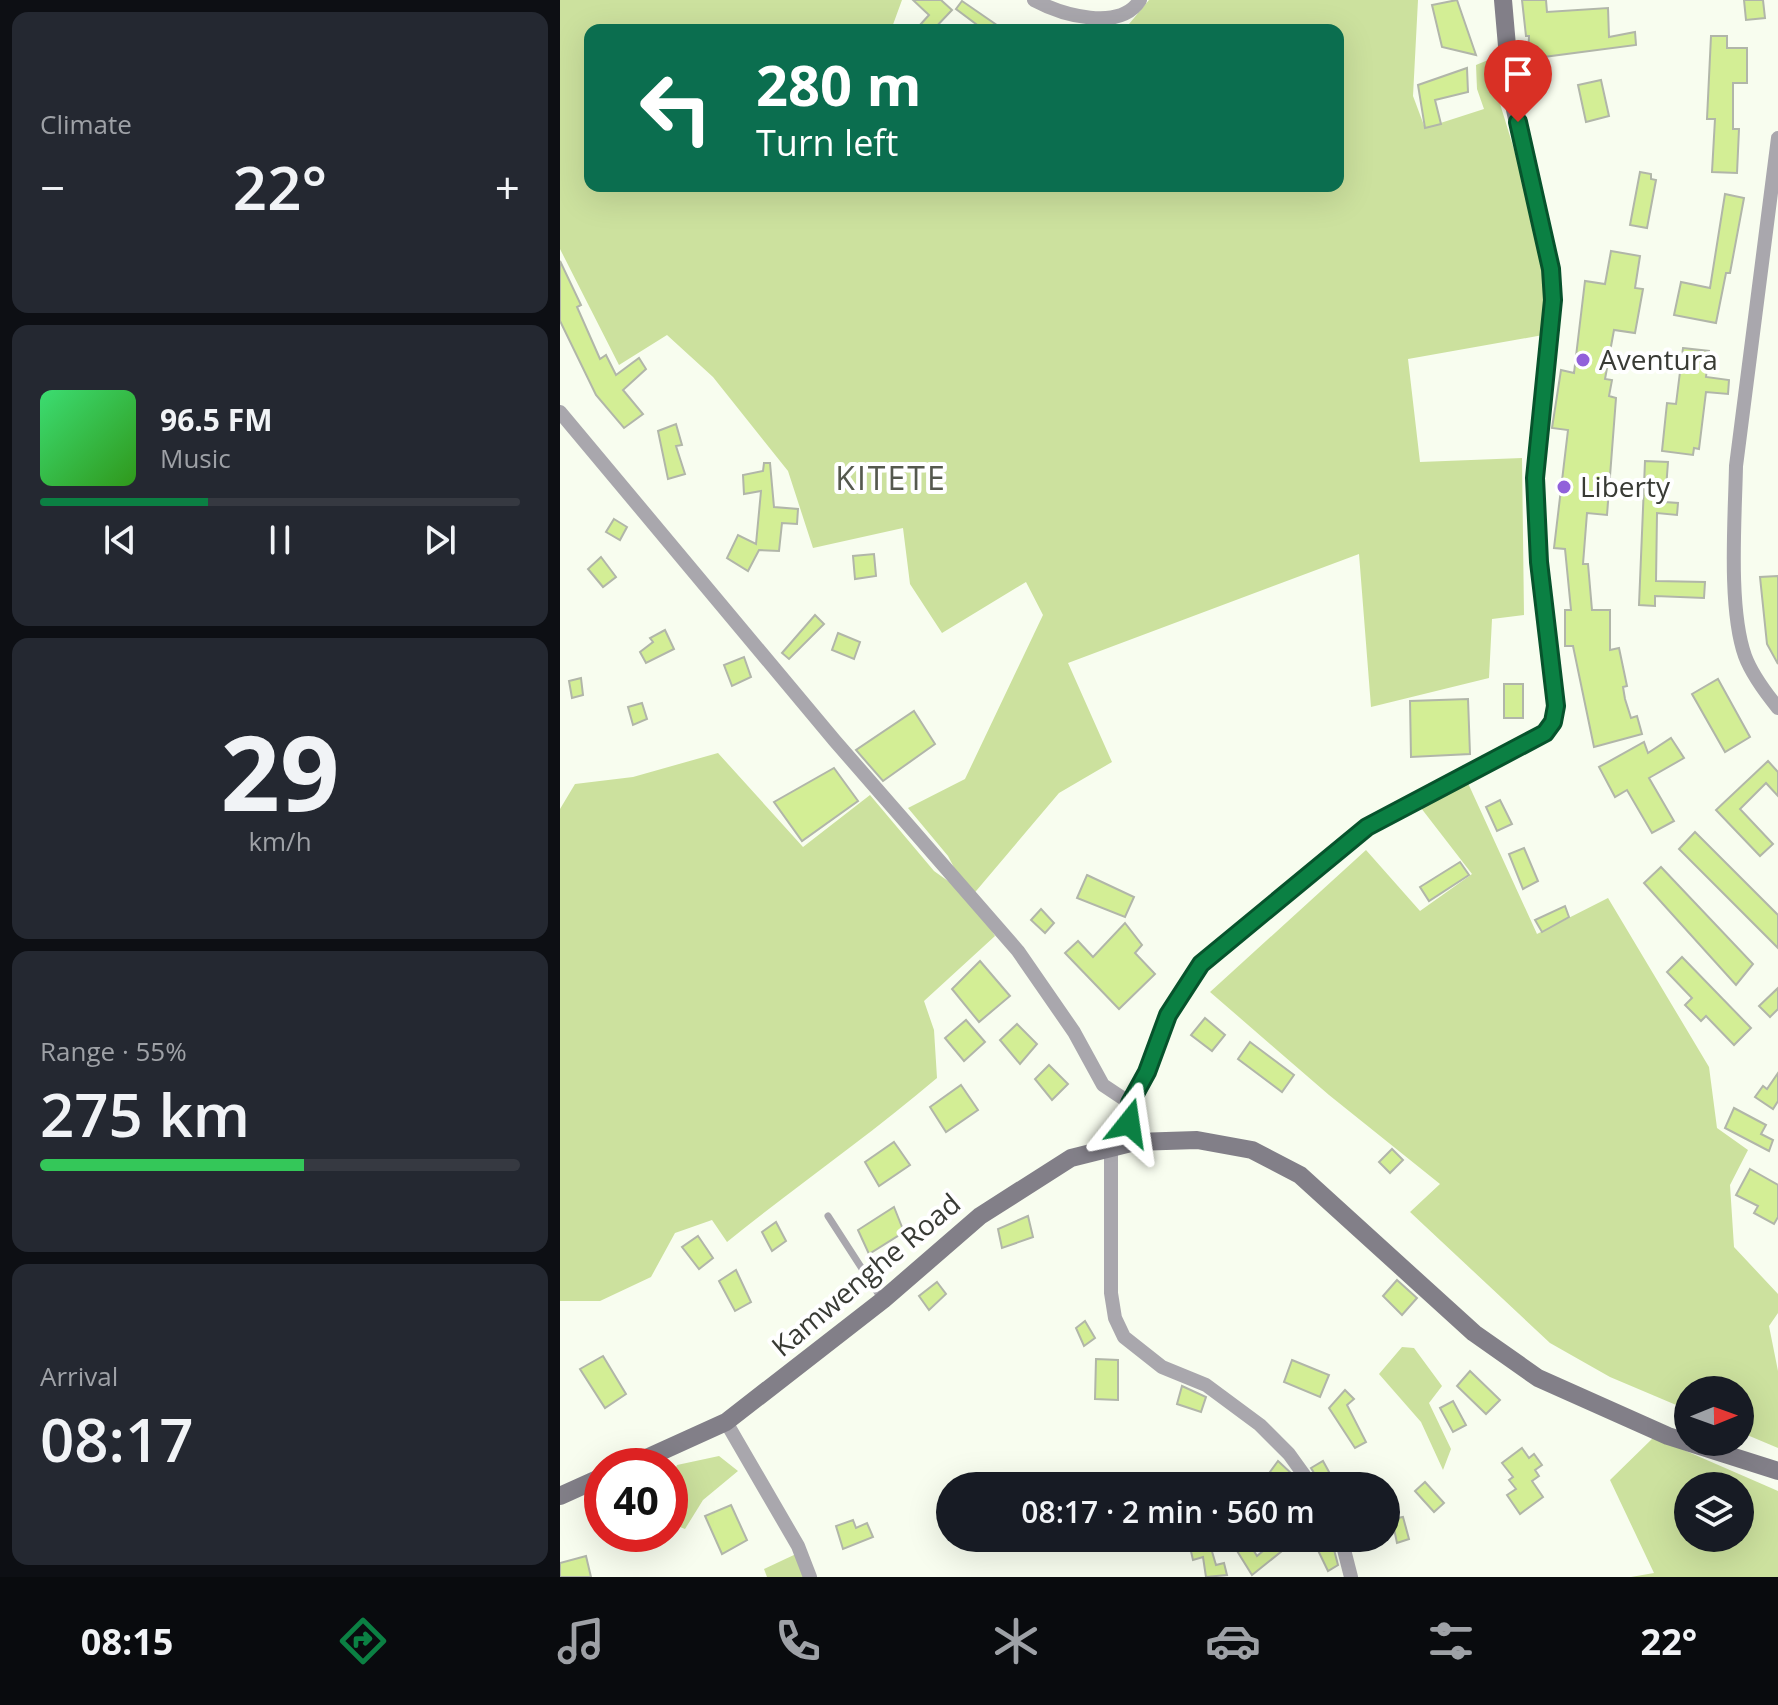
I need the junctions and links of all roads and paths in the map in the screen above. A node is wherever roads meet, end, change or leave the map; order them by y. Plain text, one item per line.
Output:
1 (1034, 0) edge
2 (1140, 0) edge
3 (1503, 0) edge
4 (1778, 138) edge
5 (560, 412) edge
6 (1778, 708) edge
7 (1130, 1103) junction
8 (1128, 1143) junction
9 (828, 1216) dead end
10 (883, 1300) junction
11 (726, 1422) junction
12 (669, 1448) edge
13 (1778, 1471) edge
14 (1302, 1472) edge
15 (584, 1485) edge
16 (560, 1496) edge
17 (1345, 1552) edge
18 (810, 1577) edge
19 (1351, 1577) edge

1 - 2 street
3 - 7 main road
4 - 6 street
5 - 7 street
7 - 8 main road
8 - 10 main road, Kamwenghe Road
8 - 13 main road, Kamwenghe Road
8 - 14 street
9 - 10 lane
10 - 11 main road, Kamwenghe Road
11 - 12 main road, Kamwenghe Road
11 - 18 street
15 - 16 main road
17 - 19 street

